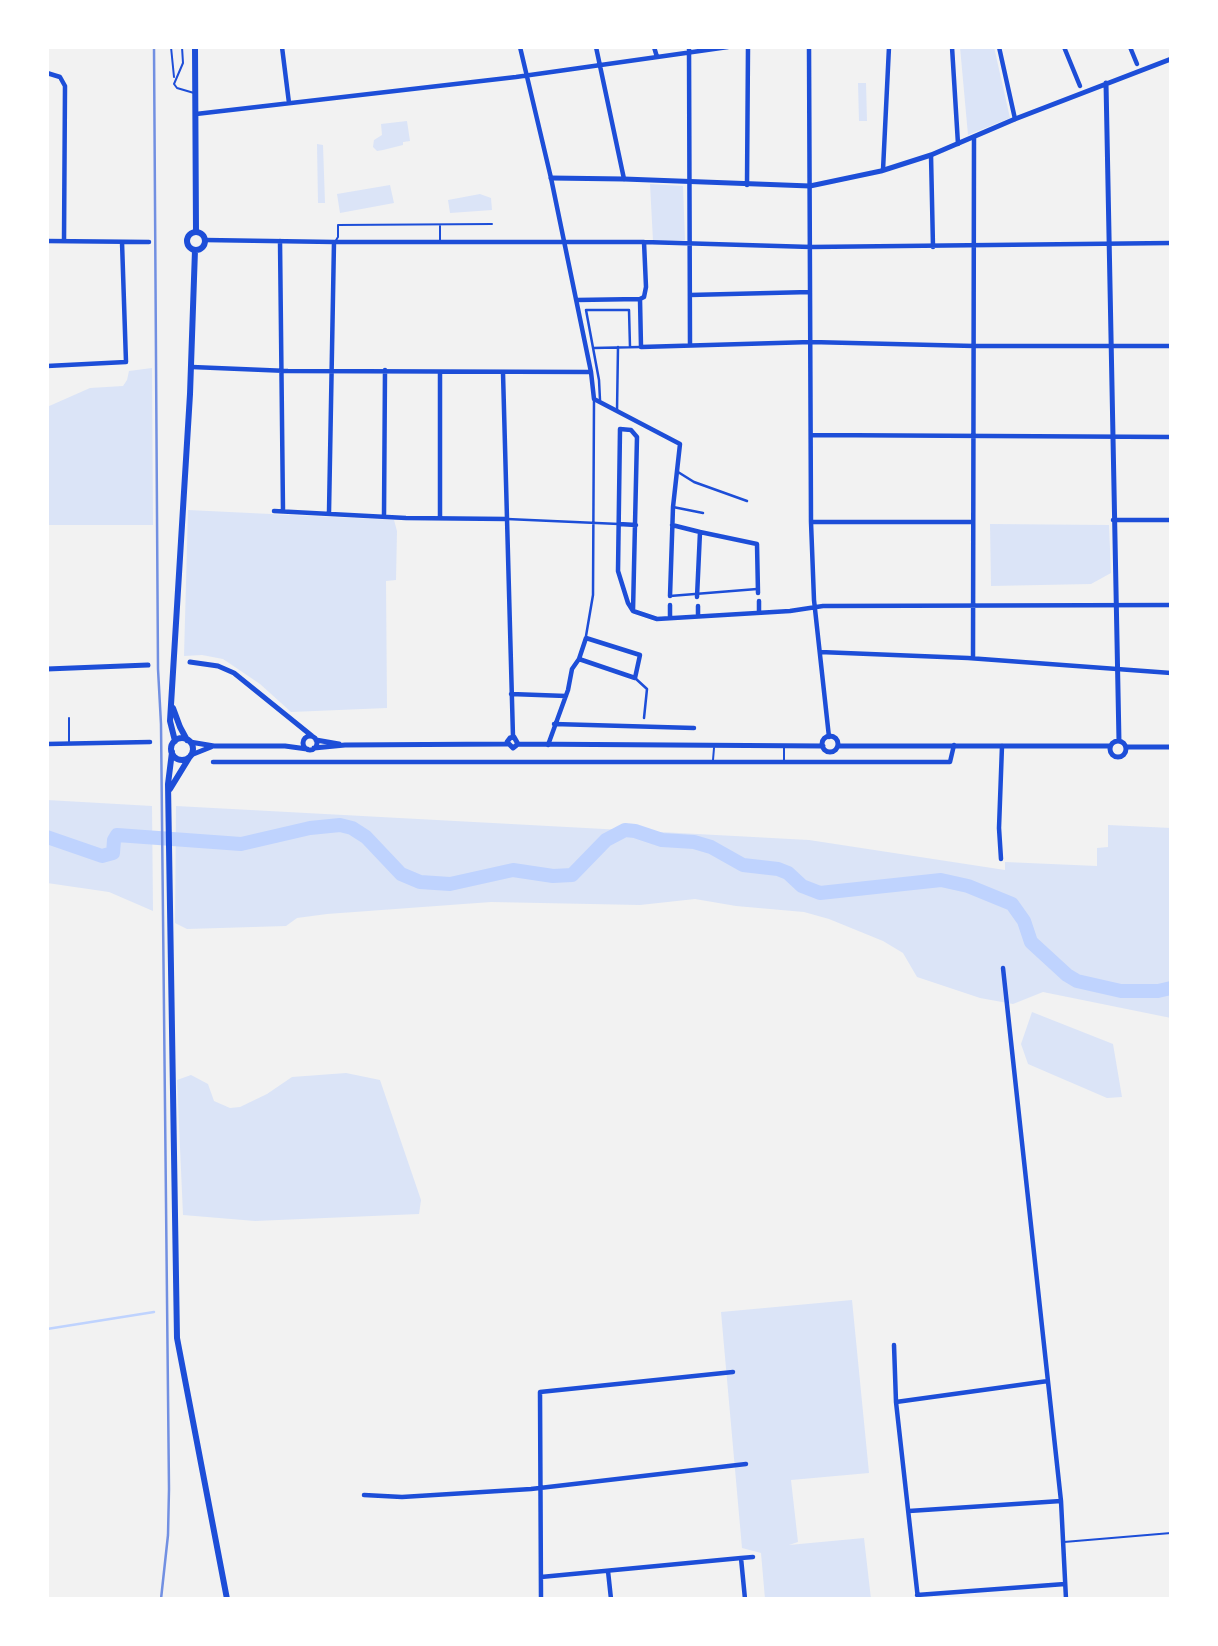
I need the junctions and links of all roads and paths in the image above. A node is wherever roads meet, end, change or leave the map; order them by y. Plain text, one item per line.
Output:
1 (171, 47) edge
2 (182, 47) edge
3 (195, 47) edge
4 (282, 47) edge
5 (520, 47) edge
6 (596, 47) edge
7 (654, 47) edge
8 (728, 47) edge
9 (748, 47) edge
10 (809, 47) edge
11 (889, 47) edge
12 (952, 47) edge
13 (999, 47) edge
14 (1064, 47) edge
15 (1130, 47) edge
16 (689, 50) edge
17 (657, 57) junction
18 (1171, 59) edge
19 (1137, 64) dead end
20 (600, 65) junction
21 (47, 73) edge
22 (526, 75) junction
23 (174, 79) junction
24 (1107, 83) junction
25 (1080, 86) dead end
26 (195, 93) junction
27 (289, 103) junction
28 (195, 114) junction
29 (1015, 119) junction
30 (974, 137) junction
31 (958, 144) junction
32 (931, 155) junction
33 (883, 170) junction
34 (551, 178) junction
35 (624, 178) junction
36 (688, 183) junction
37 (747, 185) junction
38 (810, 186) junction
39 (492, 224) dead end
40 (440, 226) junction
41 (196, 232) junction
42 (205, 240) junction
43 (47, 241) edge
44 (280, 241) junction
45 (64, 242) junction
46 (122, 242) junction
47 (149, 242) dead end
48 (334, 242) junction
49 (440, 242) junction
50 (564, 242) junction
51 (644, 242) junction
52 (689, 242) junction
53 (1110, 242) junction
54 (1171, 243) edge
55 (811, 247) junction
56 (933, 247) junction
57 (973, 247) junction
58 (195, 250) junction
59 (810, 292) junction
60 (690, 295) junction
61 (642, 298) junction
62 (577, 300) junction
63 (811, 342) junction
64 (690, 345) junction
65 (974, 346) junction
66 (1111, 346) junction
67 (1171, 346) edge
68 (618, 347) junction
69 (630, 347) junction
70 (641, 347) junction
71 (593, 348) junction
72 (47, 366) edge
73 (191, 367) junction
74 (385, 370) junction
75 (280, 371) junction
76 (330, 371) junction
77 (591, 372) junction
78 (440, 373) junction
79 (503, 373) junction
80 (594, 399) junction
81 (600, 402) junction
82 (617, 411) junction
83 (811, 435) junction
84 (973, 437) junction
85 (1113, 437) junction
86 (1171, 437) edge
87 (678, 472) junction
88 (747, 501) dead end
89 (673, 507) junction
90 (274, 511) dead end
91 (283, 511) junction
92 (328, 512) junction
93 (703, 513) dead end
94 (384, 516) junction
95 (440, 518) junction
96 (507, 519) junction
97 (1114, 520) junction
98 (1171, 520) edge
99 (811, 522) junction
100 (974, 522) junction
101 (594, 523) junction
102 (619, 524) junction
103 (636, 525) junction
104 (672, 525) junction
105 (700, 532) junction
106 (758, 591) joint
107 (670, 596) joint
108 (697, 596) junction
109 (759, 601) dead end
110 (670, 605) dead end
111 (973, 605) junction
112 (1171, 605) edge
113 (698, 606) dead end
114 (1118, 606) junction
115 (815, 607) junction
116 (633, 611) junction
117 (759, 613) junction
118 (698, 616) junction
119 (670, 618) junction
120 (586, 638) junction
121 (820, 652) junction
122 (973, 658) junction
123 (579, 659) junction
124 (190, 662) dead end
125 (148, 665) dead end
126 (47, 669) edge
127 (1119, 670) junction
128 (1171, 673) edge
129 (635, 678) junction
130 (511, 694) junction
131 (566, 696) junction
132 (172, 699) junction
133 (69, 718) dead end
134 (644, 718) dead end
135 (295, 722) junction
136 (554, 724) junction
137 (694, 728) dead end
138 (513, 737) junction
139 (829, 737) junction
140 (314, 738) junction
141 (304, 740) junction
142 (175, 741) junction
143 (189, 741) junction
144 (1119, 741) junction
145 (150, 742) dead end
146 (47, 744) edge
147 (69, 744) junction
148 (508, 744) junction
149 (518, 744) junction
150 (345, 745) junction
151 (548, 745) junction
152 (714, 745) junction
153 (214, 746) junction
154 (285, 746) junction
155 (784, 746) junction
156 (823, 746) junction
157 (838, 746) junction
158 (954, 746) junction
159 (1002, 746) junction
160 (1110, 746) junction
161 (1126, 747) junction
162 (1171, 747) edge
163 (314, 748) junction
164 (307, 749) junction
165 (172, 752) junction
166 (190, 756) junction
167 (713, 761) junction
168 (784, 761) junction
169 (213, 762) dead end
170 (169, 794) junction
171 (1001, 859) dead end
172 (1003, 968) dead end
173 (894, 1345) dead end
174 (733, 1372) dead end
175 (1048, 1381) junction
176 (896, 1402) junction
177 (746, 1464) dead end
178 (540, 1488) junction
179 (364, 1495) dead end
180 (1061, 1501) junction
181 (909, 1511) junction
182 (1171, 1533) edge
183 (1063, 1542) junction
184 (741, 1558) junction
185 (753, 1558) dead end
186 (608, 1571) junction
187 (541, 1577) junction
188 (1065, 1584) junction
189 (918, 1597) edge
190 (227, 1599) edge
191 (541, 1599) edge
192 (611, 1599) edge
193 (745, 1599) edge
194 (1066, 1599) edge

1 - 23 lane
2 - 23 lane
3 - 26 main road
4 - 27 street
5 - 22 street
6 - 20 street
7 - 17 street
8 - 16 street
9 - 37 street
10 - 38 street
11 - 33 street
12 - 31 street
13 - 29 street
14 - 25 street
15 - 19 street
16 - 17 street
16 - 36 street
17 - 20 street
18 - 24 street
20 - 22 street
20 - 35 street
21 - 45 street
22 - 27 street
22 - 34 street
23 - 26 lane
24 - 29 street
24 - 53 street
26 - 28 main road
27 - 28 street
28 - 41 main road
29 - 30 street
30 - 31 street
30 - 57 street
31 - 32 street
32 - 33 street
32 - 56 street
33 - 38 street
34 - 35 street
34 - 50 street
35 - 36 street
36 - 37 street
36 - 52 street
37 - 38 street
38 - 55 street
39 - 40 lane
40 - 48 lane
40 - 49 lane
41 - 42 main road
41 - 58 main road
42 - 44 street
42 - 58 main road
43 - 45 street
44 - 48 street
44 - 75 street
45 - 46 street
46 - 47 street
46 - 72 street
48 - 49 street
48 - 76 street
49 - 50 street
50 - 51 street
50 - 62 street
51 - 52 street
51 - 61 street
52 - 55 street
52 - 60 street
53 - 54 street
53 - 57 street
53 - 66 street
55 - 56 street
55 - 59 street
56 - 57 street
57 - 65 street
58 - 73 main road
59 - 60 street
59 - 63 street
60 - 64 street
61 - 62 street
61 - 70 street
62 - 77 street
63 - 64 street
63 - 65 street
63 - 83 street
64 - 70 street
65 - 66 street
65 - 84 street
66 - 67 street
66 - 85 street
68 - 69 street
68 - 71 street
68 - 82 street
69 - 70 street
69 - 71 street
71 - 81 street
73 - 75 street
73 - 132 main road
74 - 76 street
74 - 78 street
74 - 94 street
75 - 76 street
75 - 91 street
76 - 92 street
77 - 79 street
77 - 80 street
78 - 79 street
78 - 95 street
79 - 96 street
80 - 81 street
80 - 101 street
81 - 82 street
82 - 87 street
83 - 84 street
83 - 99 street
84 - 85 street
84 - 100 street
85 - 86 street
85 - 97 street
87 - 88 street
87 - 89 street
89 - 93 street
89 - 104 street
90 - 91 street
91 - 92 street
92 - 94 street
94 - 95 street
95 - 96 street
96 - 101 street
96 - 130 street
97 - 98 street
97 - 114 street
99 - 100 street
99 - 115 street
100 - 111 street
101 - 102 street
101 - 120 street
102 - 103 street
102 - 103 street
102 - 116 street
103 - 116 street
104 - 105 street
104 - 107 street
105 - 106 street
105 - 108 street
106 - 108 street
107 - 108 street
109 - 117 street
110 - 119 street
111 - 114 street
111 - 115 street
111 - 122 street
112 - 114 street
113 - 118 street
114 - 127 street
115 - 117 street
115 - 121 street
116 - 119 street
117 - 118 street
118 - 119 street
120 - 123 street
120 - 129 street
121 - 122 street
121 - 139 street
122 - 127 street
123 - 129 street
123 - 131 street
124 - 135 street
125 - 126 street
127 - 128 street
127 - 144 street
129 - 134 street
130 - 131 street
130 - 138 street
131 - 136 street
132 - 142 main road
132 - 143 main road
133 - 147 lane
135 - 140 street
135 - 141 street
136 - 137 street
136 - 151 street
138 - 148 street
138 - 149 street
139 - 156 street
139 - 157 street
140 - 141 street
140 - 150 street
140 - 163 street
141 - 154 street
141 - 164 street
142 - 143 main road
142 - 165 main road
143 - 153 street
143 - 166 main road
144 - 160 street
144 - 161 street
145 - 147 street
146 - 147 street
148 - 149 street
148 - 150 street
149 - 151 street
150 - 163 street
151 - 152 street
152 - 155 street
152 - 167 lane
153 - 154 street
153 - 166 street
154 - 164 street
155 - 156 street
155 - 168 lane
156 - 157 street
157 - 158 street
158 - 159 street
158 - 168 street
159 - 160 street
159 - 171 street
160 - 161 street
161 - 162 street
163 - 164 street
165 - 166 main road
165 - 170 main road
166 - 170 main road
167 - 168 street
167 - 169 street
170 - 190 main road
172 - 175 street
173 - 176 street
174 - 178 street
175 - 176 street
175 - 180 street
176 - 181 street
177 - 178 street
178 - 179 street
178 - 187 street
180 - 181 street
180 - 183 street
181 - 189 street
182 - 183 lane
183 - 188 street
184 - 185 street
184 - 186 street
184 - 193 street
186 - 187 street
186 - 192 street
187 - 191 street
188 - 189 street
188 - 194 street

